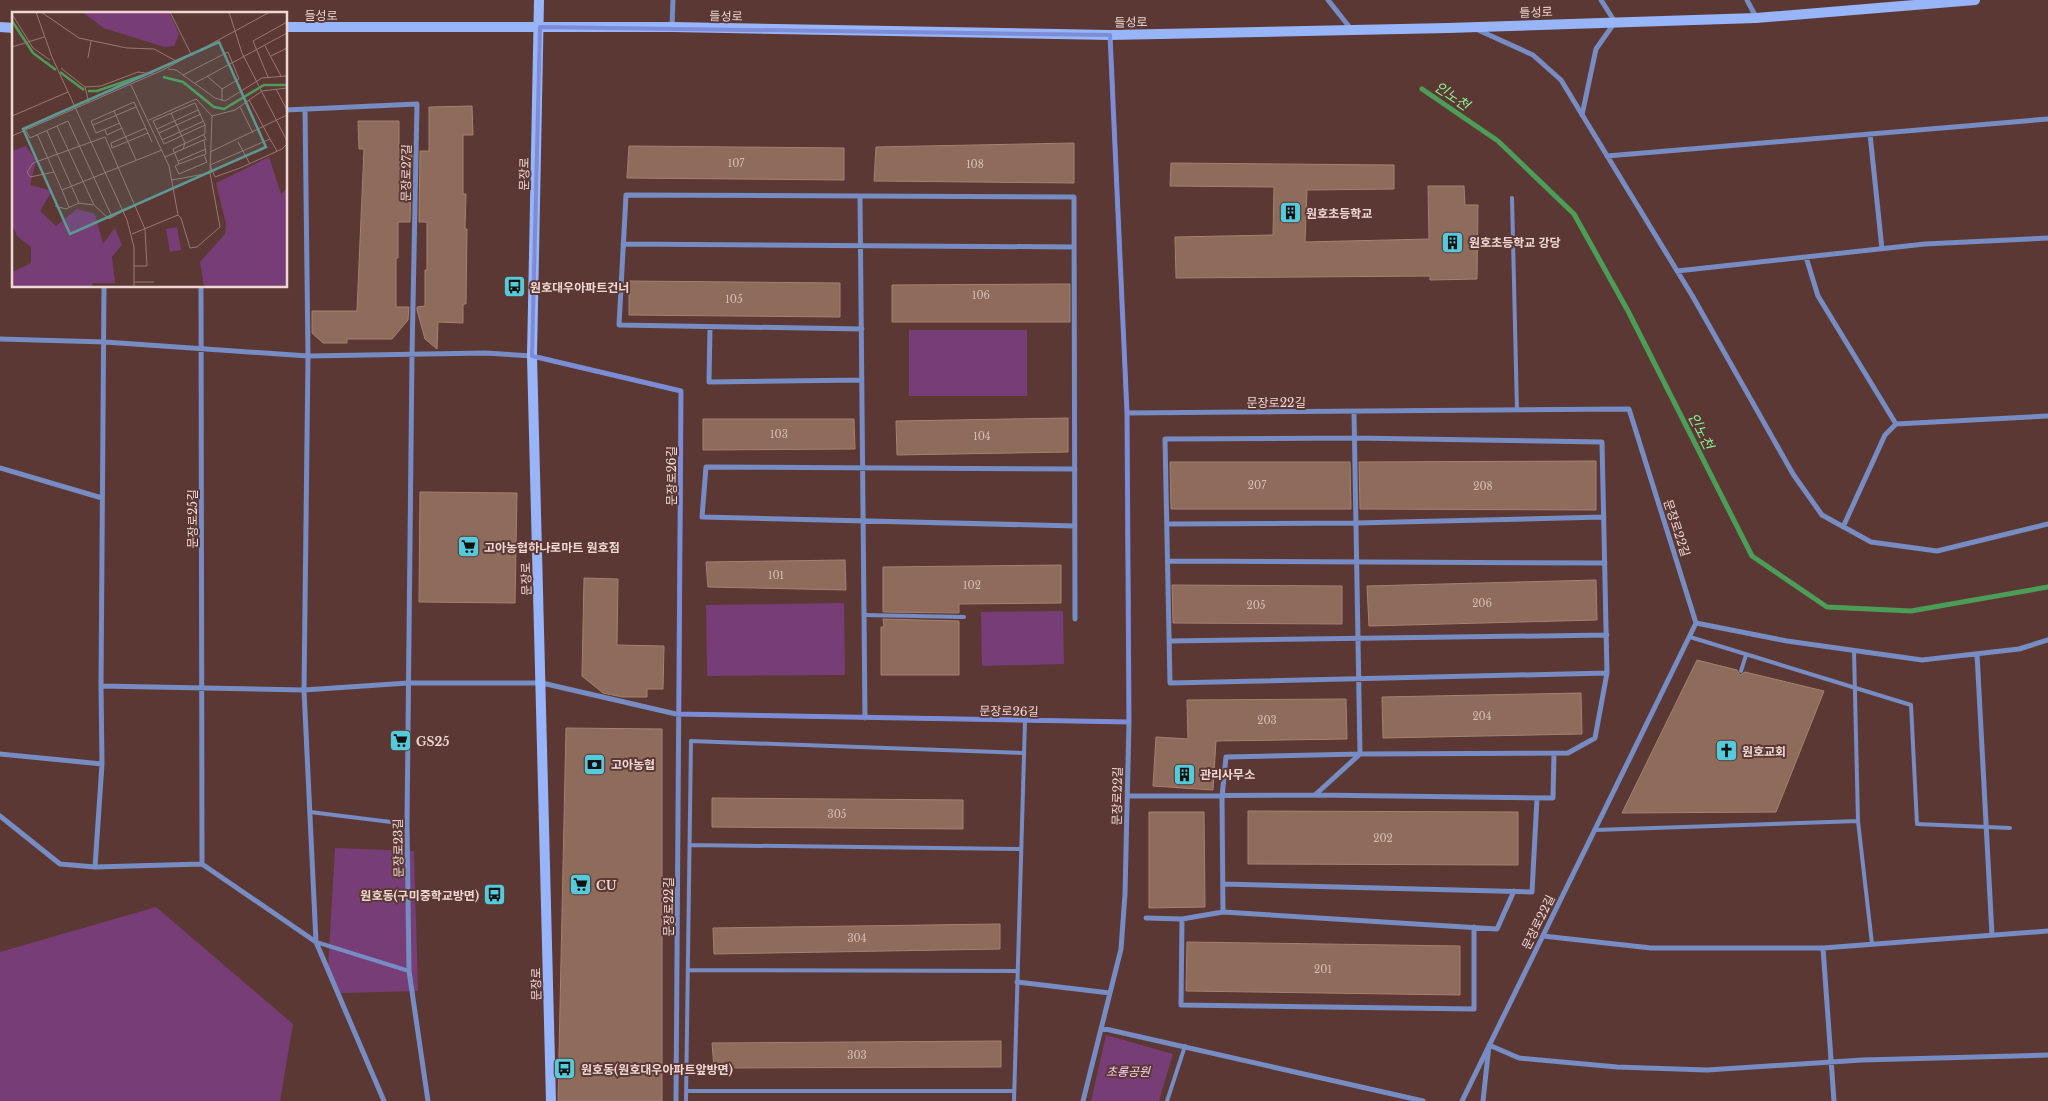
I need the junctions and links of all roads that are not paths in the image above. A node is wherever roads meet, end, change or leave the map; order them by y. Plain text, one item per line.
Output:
1 (539, 0) edge
2 (673, 0) edge
3 (1328, 0) edge
4 (1601, 0) edge
5 (1747, 0) edge
6 (1975, 0) edge
7 (1756, 18) junction
8 (1615, 22) junction
9 (288, 27) edge
10 (540, 27) junction
11 (1470, 27) junction
12 (672, 28) junction
13 (1351, 29) junction
14 (1110, 35) junction
15 (306, 109) junction
16 (288, 110) edge
17 (1582, 115) junction
18 (2048, 119) edge
19 (1870, 134) junction
20 (1606, 156) junction
21 (860, 196) junction
22 (1512, 198) dead end
23 (2048, 238) edge
24 (623, 244) junction
25 (861, 246) junction
26 (1074, 247) junction
27 (1882, 249) junction
28 (1806, 257) junction
29 (1677, 271) junction
30 (104, 288) edge
31 (201, 288) edge
32 (710, 327) junction
33 (862, 329) junction
34 (0, 339) edge
35 (105, 342) junction
36 (201, 350) junction
37 (412, 355) junction
38 (308, 356) junction
39 (532, 356) junction
40 (862, 380) junction
41 (1517, 410) junction
42 (1354, 412) junction
43 (1127, 413) junction
44 (2048, 416) edge
45 (1896, 424) junction
46 (1355, 438) junction
47 (0, 468) edge
48 (863, 468) junction
49 (1075, 469) junction
50 (102, 498) junction
51 (1604, 517) junction
52 (863, 521) junction
53 (1356, 522) junction
54 (1167, 524) junction
55 (2048, 524) edge
56 (1075, 526) junction
57 (1843, 527) junction
58 (1168, 561) junction
59 (1357, 562) junction
60 (1605, 563) junction
61 (864, 615) junction
62 (964, 618) dead end
63 (1075, 619) dead end
64 (1696, 623) junction
65 (1607, 635) junction
66 (1690, 638) junction
67 (1358, 640) junction
68 (2048, 640) edge
69 (1169, 641) junction
70 (1854, 651) junction
71 (1977, 654) junction
72 (1746, 655) junction
73 (1741, 671) dead end
74 (1607, 673) junction
75 (1358, 680) junction
76 (408, 683) junction
77 (542, 683) junction
78 (100, 686) junction
79 (203, 688) junction
80 (1856, 688) junction
81 (304, 690) junction
82 (679, 714) junction
83 (865, 718) junction
84 (1025, 721) junction
85 (1129, 722) junction
86 (1024, 753) junction
87 (1554, 753) junction
88 (0, 754) edge
89 (1360, 754) junction
90 (102, 764) junction
91 (1314, 795) junction
92 (1127, 796) junction
93 (1222, 797) junction
94 (1537, 798) junction
95 (310, 812) junction
96 (0, 816) edge
97 (1858, 821) junction
98 (407, 824) junction
99 (1986, 826) junction
100 (2010, 828) dead end
101 (1595, 830) junction
102 (690, 845) junction
103 (1021, 849) junction
104 (202, 864) junction
105 (95, 867) junction
106 (1223, 884) junction
107 (1514, 892) junction
108 (1223, 912) junction
109 (1146, 918) dead end
110 (1182, 918) junction
111 (1474, 927) junction
112 (2048, 931) edge
113 (1992, 935) junction
114 (1543, 936) junction
115 (316, 942) junction
116 (1872, 944) junction
117 (1823, 948) junction
118 (688, 970) junction
119 (409, 971) junction
120 (1018, 971) junction
121 (1018, 982) junction
122 (1110, 993) junction
123 (1101, 1028) junction
124 (1489, 1045) junction
125 (1185, 1046) junction
126 (2048, 1055) edge
127 (1830, 1062) junction
128 (686, 1091) junction
129 (1014, 1091) junction
130 (384, 1101) edge
131 (428, 1101) edge
132 (551, 1101) edge
133 (676, 1101) edge
134 (686, 1101) edge
135 (1014, 1101) edge
136 (1083, 1101) edge
137 (1168, 1101) edge
138 (1423, 1101) edge
139 (1462, 1101) edge
140 (1483, 1101) edge
141 (1834, 1101) edge

1 - 10 street, 문장로
2 - 12 street
3 - 13 street
4 - 8 street
5 - 7 street
6 - 7 street, 들성로
7 - 8 street, 들성로
8 - 11 street, 들성로
8 - 17 street
9 - 10 street, 들성로
10 - 12 street, 들성로
10 - 39 street, 문장로
11 - 13 street, 들성로
11 - 17 street
12 - 14 street, 들성로
13 - 14 street, 들성로
14 - 43 street, 문장로22길
15 - 16 street, 문장로27길
15 - 37 street, 문장로27길
15 - 38 street
17 - 20 street
18 - 19 street
19 - 20 street
19 - 27 street
20 - 29 street
21 - 24 street
21 - 25 street
21 - 26 street
22 - 41 lane
23 - 27 street
24 - 25 street
24 - 32 street
25 - 26 street
25 - 33 street
26 - 49 street
27 - 28 street
28 - 29 street
28 - 45 street
29 - 57 street
30 - 35 street
31 - 36 street
32 - 33 street
32 - 40 street
33 - 40 street
34 - 35 street
35 - 36 street
35 - 50 street
36 - 38 street
36 - 79 street, 문장로25길
37 - 38 street
37 - 39 street
37 - 76 street
38 - 81 street
39 - 77 street, 문장로
39 - 82 street, 문장로26길
40 - 48 street
41 - 42 street, 문장로22길
41 - 64 street, 문장로22길
42 - 43 street, 문장로22길
42 - 46 street
43 - 85 street, 문장로22길
44 - 45 street
45 - 57 street
46 - 51 street
46 - 53 street
46 - 54 street
47 - 50 street
48 - 49 street
48 - 52 street
48 - 52 street
49 - 56 street
50 - 78 street
51 - 53 street
51 - 60 street
52 - 56 street
52 - 61 street
53 - 54 street
53 - 59 street
54 - 58 street
55 - 57 street
56 - 63 street
58 - 59 street
58 - 69 street
59 - 60 street
59 - 67 street
60 - 65 street
61 - 62 lane
61 - 83 street
64 - 66 street, 문장로22길
64 - 70 street
65 - 67 street
65 - 74 street
66 - 72 lane
66 - 101 street, 문장로22길
67 - 69 street
67 - 75 street
68 - 71 street
69 - 75 street
70 - 71 street
70 - 80 lane
71 - 99 street
72 - 73 lane
72 - 80 lane
74 - 75 street
74 - 87 street
75 - 89 street
76 - 77 street
76 - 81 street
76 - 98 street, 문장로23길
77 - 82 street, 문장로26길
77 - 132 street, 문장로
78 - 79 street
78 - 90 street
79 - 81 street
79 - 104 street
80 - 97 lane
80 - 99 lane
81 - 95 street
82 - 83 street, 문장로26길
82 - 133 street, 문장로22길
83 - 84 street, 문장로26길
84 - 85 street, 문장로26길
84 - 86 lane
85 - 92 street, 문장로22길
86 - 102 lane
86 - 103 lane
87 - 89 street
87 - 94 street
88 - 90 street
89 - 91 street
89 - 93 street
90 - 105 street
91 - 93 street
91 - 94 street
92 - 93 street
92 - 122 street, 문장로22길
93 - 106 street
94 - 107 street
95 - 98 lane
95 - 115 street
96 - 105 street
97 - 101 lane
97 - 116 lane
98 - 119 street, 문장로23길
99 - 100 lane
99 - 113 street
101 - 114 street, 문장로22길
102 - 103 lane
102 - 118 lane
103 - 120 lane
104 - 105 street
104 - 115 street
106 - 107 street
106 - 108 street
107 - 111 street
108 - 110 street
108 - 111 street
109 - 110 street
110 - 111 street
112 - 113 street
113 - 116 street
114 - 117 street
114 - 124 street, 문장로22길
115 - 119 lane
115 - 130 street
116 - 117 street
117 - 127 street
118 - 120 lane
118 - 128 lane
119 - 131 street, 문장로23길
120 - 121 lane
121 - 122 street
121 - 129 lane
122 - 123 street, 문장로22길
123 - 125 street
123 - 136 street, 문장로22길
124 - 127 street
124 - 139 street, 문장로22길
124 - 140 street
125 - 137 lane
125 - 138 street
126 - 127 street
127 - 141 street
128 - 129 lane
128 - 134 lane
129 - 135 lane

